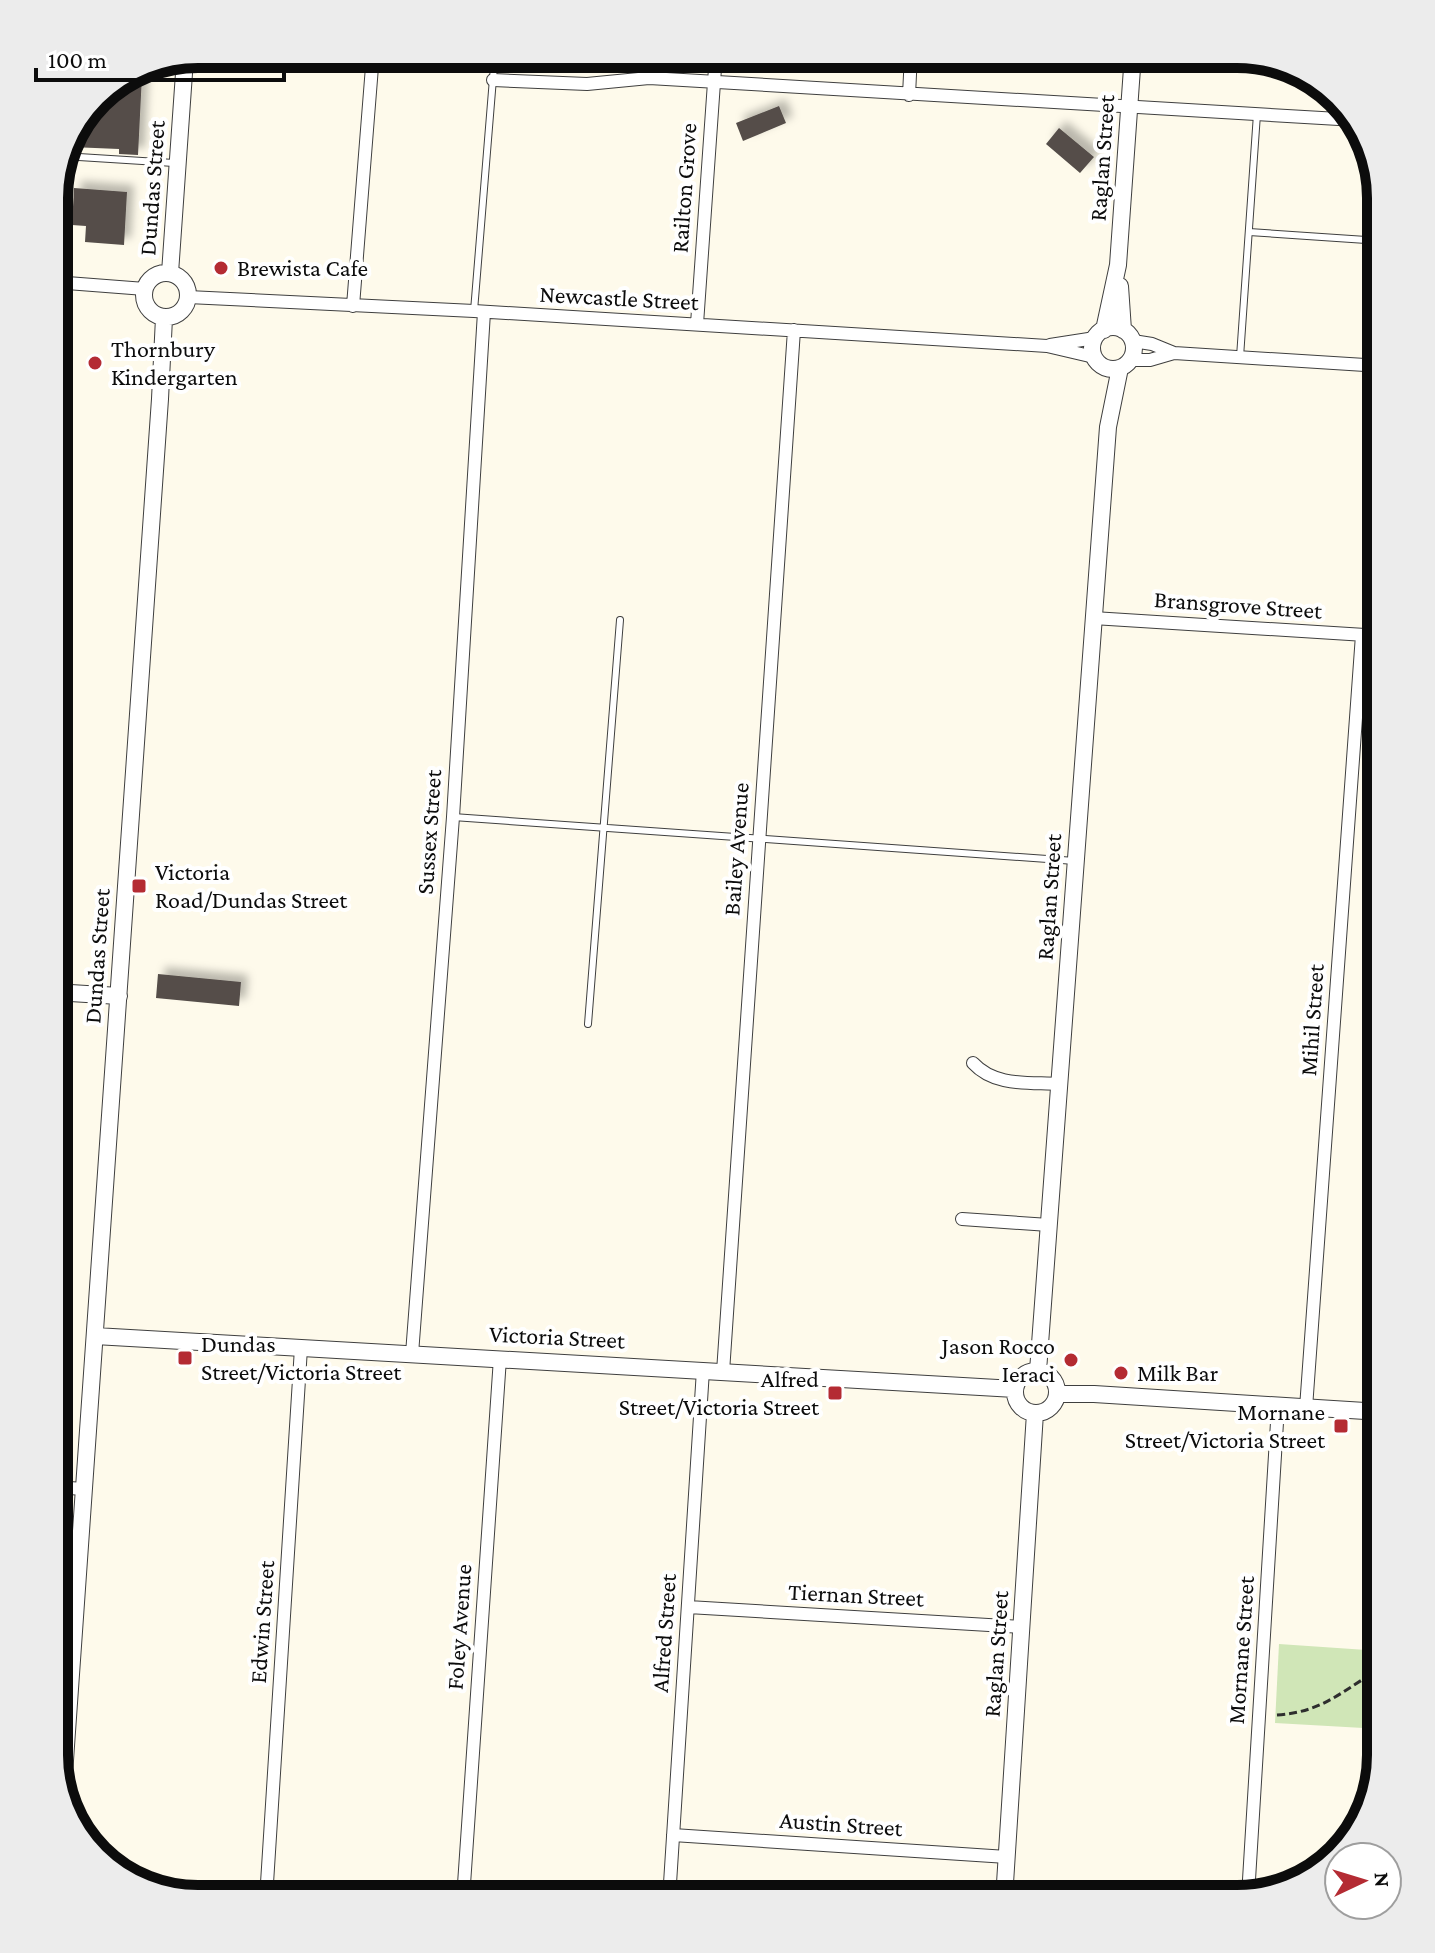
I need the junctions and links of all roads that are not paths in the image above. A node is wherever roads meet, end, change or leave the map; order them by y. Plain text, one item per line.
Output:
1 (372, 68) edge
2 (494, 68) edge
3 (715, 68) edge
4 (910, 68) edge
5 (1132, 68) edge
6 (184, 69) edge
7 (493, 80) junction
8 (714, 82) junction
9 (909, 95) junction
10 (1129, 108) junction
11 (1257, 114) junction
12 (1340, 119) edge
13 (75, 157) edge
14 (178, 164) junction
15 (1249, 232) junction
16 (1367, 240) edge
17 (1118, 265) junction
18 (170, 273) junction
19 (68, 283) edge
20 (145, 289) junction
21 (188, 297) junction
22 (353, 306) junction
23 (479, 312) junction
24 (164, 318) junction
25 (697, 324) junction
26 (794, 330) junction
27 (1100, 334) junction
28 (1128, 336) junction
29 (1047, 346) junction
30 (1174, 353) junction
31 (1240, 357) junction
32 (1098, 362) junction
33 (1125, 364) junction
34 (1367, 365) edge
35 (1108, 427) junction
36 (1093, 618) junction
37 (620, 620) dead end
38 (1362, 635) junction
39 (1367, 635) edge
40 (453, 817) junction
41 (604, 827) junction
42 (759, 840) junction
43 (1075, 861) junction
44 (68, 993) edge
45 (119, 996) junction
46 (588, 1024) dead end
47 (973, 1063) dead end
48 (1059, 1084) junction
49 (962, 1219) dead end
50 (1049, 1225) junction
51 (95, 1336) junction
52 (301, 1348) junction
53 (412, 1354) junction
54 (500, 1358) junction
55 (703, 1370) junction
56 (1038, 1371) junction
57 (723, 1372) junction
58 (1015, 1389) junction
59 (1057, 1394) junction
60 (1278, 1406) junction
61 (1306, 1408) junction
62 (1367, 1411) edge
63 (1035, 1413) junction
64 (68, 1488) edge
65 (84, 1489) junction
66 (688, 1607) junction
67 (1022, 1627) junction
68 (68, 1718) edge
69 (673, 1835) junction
70 (1007, 1857) junction
71 (1249, 1884) edge
72 (267, 1885) edge
73 (464, 1885) edge
74 (670, 1885) edge
75 (1005, 1885) edge

1 - 22 street
2 - 7 lane
3 - 8 street, Railton Grove
4 - 9 street
5 - 10 street, Raglan Street
6 - 14 street, Dundas Street
7 - 8 street
7 - 23 lane
8 - 9 street
8 - 25 street, Railton Grove
9 - 10 street
10 - 11 street
10 - 17 street, Raglan Street
11 - 12 street
11 - 15 lane
13 - 14 lane
14 - 18 street, Dundas Street
15 - 16 lane
15 - 31 lane
17 - 27 street, Raglan Street
17 - 28 street, Raglan Street
18 - 20 street
18 - 21 street
19 - 20 street
20 - 24 street
21 - 22 street, Newcastle Street
21 - 24 street
22 - 23 street, Newcastle Street
23 - 25 street, Newcastle Street
23 - 40 street, Sussex Street
24 - 45 street, Dundas Street
25 - 26 street, Newcastle Street
26 - 29 street, Newcastle Street
26 - 42 street, Bailey Avenue
27 - 28 street
27 - 29 street, Newcastle Street
27 - 32 street
28 - 30 street
28 - 33 street
29 - 32 street, Newcastle Street
30 - 31 street
30 - 33 street
31 - 34 street
32 - 33 street
32 - 35 street, Raglan Street
33 - 35 street, Raglan Street
35 - 36 street, Raglan Street
36 - 38 street, Bransgrove Street
36 - 43 street, Raglan Street
37 - 41 lane
38 - 39 street, Bransgrove Street
38 - 61 street, Mihil Street
40 - 41 lane
40 - 53 street, Sussex Street
41 - 42 lane
41 - 46 lane
42 - 43 lane
42 - 57 street, Bailey Avenue
43 - 48 street, Raglan Street
44 - 45 street
45 - 51 street, Dundas Street
47 - 48 street
48 - 50 street, Raglan Street
49 - 50 street
50 - 56 street, Raglan Street
51 - 52 street, Victoria Street
51 - 65 street, Dundas Street
52 - 53 street, Victoria Street
52 - 72 street, Edwin Street
53 - 54 street, Victoria Street
54 - 55 street, Victoria Street
54 - 73 street, Foley Avenue
55 - 57 street, Victoria Street
55 - 66 street, Alfred Street
56 - 58 street
56 - 59 street
57 - 58 street, Victoria Street
58 - 63 street
59 - 60 street
59 - 63 street
60 - 61 street
60 - 71 street, Mornane Street
61 - 62 street
63 - 67 street, Raglan Street
64 - 65 street
65 - 68 street, Dundas Street
66 - 67 street, Tiernan Street
66 - 69 street, Alfred Street
67 - 70 street, Raglan Street
69 - 70 street, Austin Street
69 - 74 street, Alfred Street
70 - 75 street, Raglan Street

